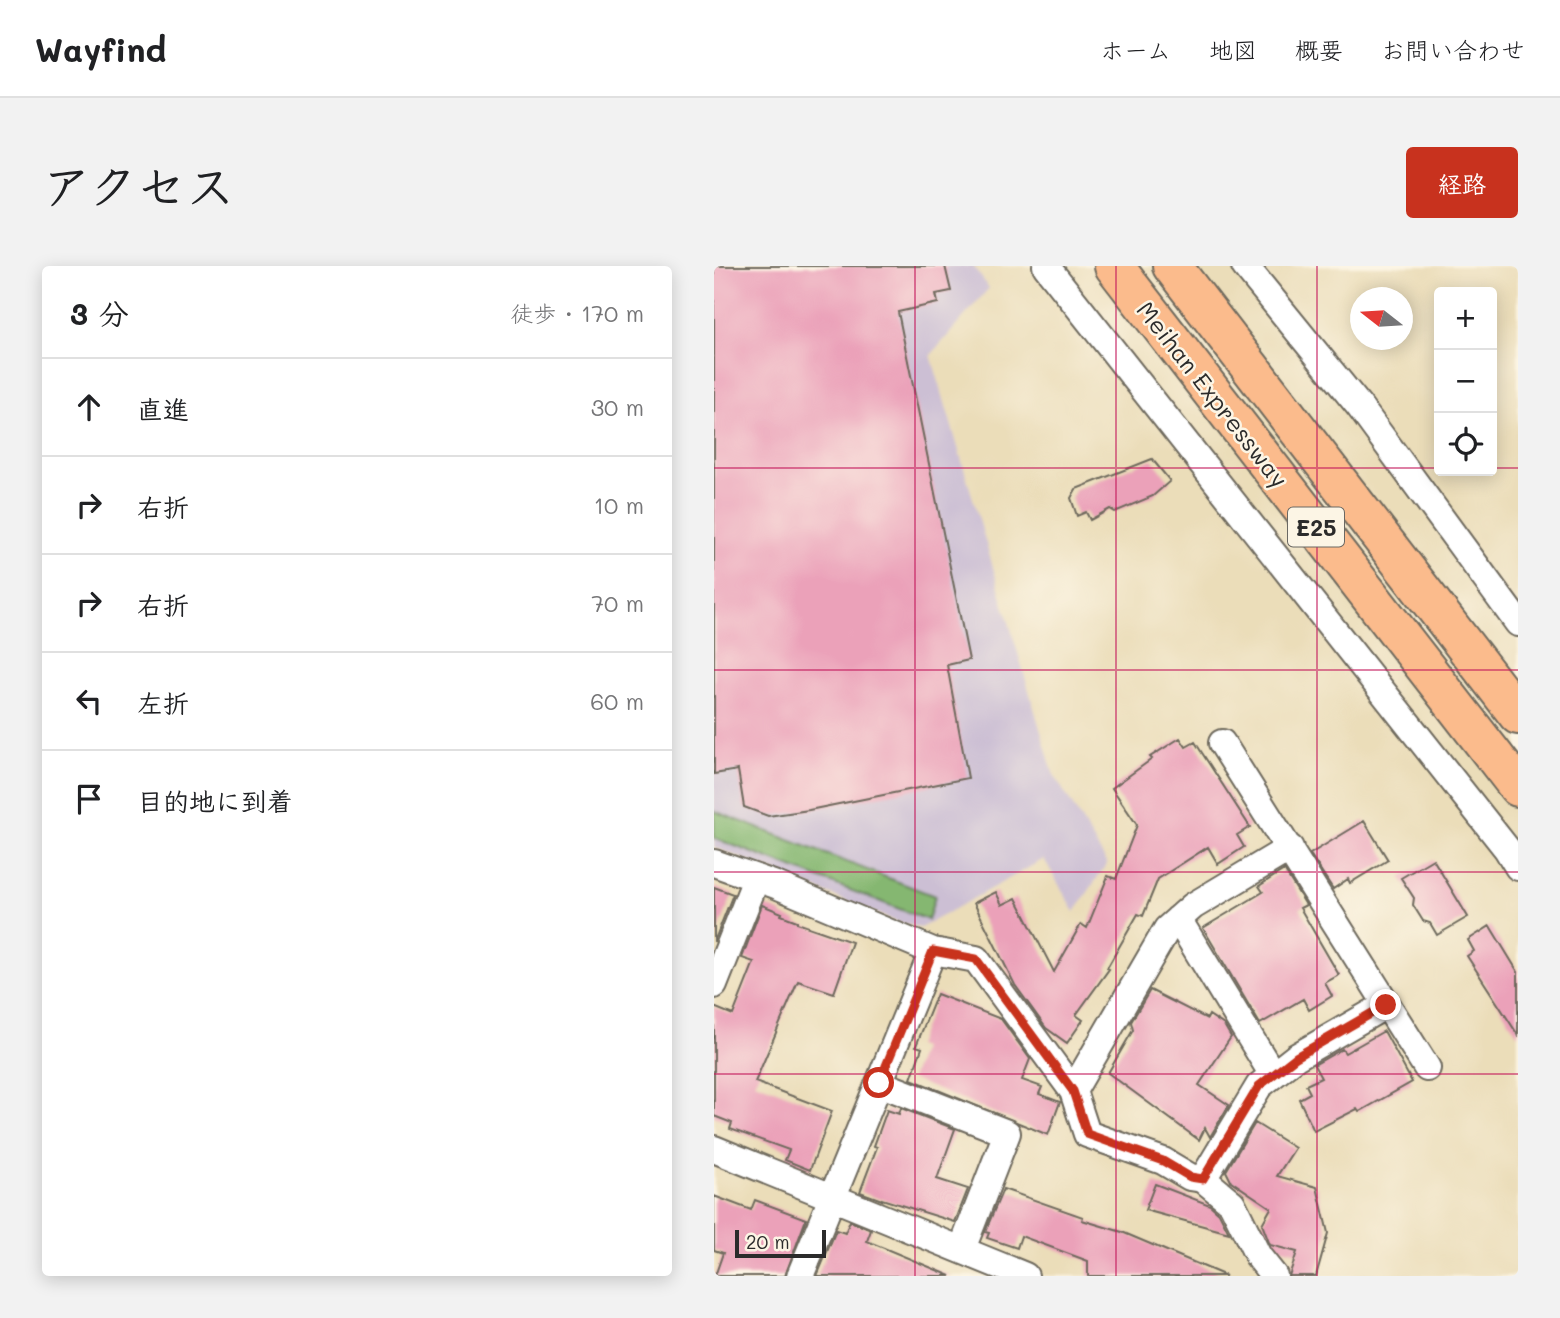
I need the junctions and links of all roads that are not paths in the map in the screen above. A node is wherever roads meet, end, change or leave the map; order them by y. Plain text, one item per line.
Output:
1 (1046, 266) edge
2 (1114, 266) edge
3 (1172, 266) edge
4 (1245, 266) edge
5 (1518, 623) edge
6 (1518, 715) edge
7 (1222, 743) dead end
8 (1518, 787) edge
9 (1290, 848) junction
10 (714, 863) edge
11 (1518, 867) edge
12 (756, 879) junction
13 (1178, 919) junction
14 (933, 951) junction
15 (714, 985) edge
16 (1386, 1005) junction
17 (1427, 1068) dead end
18 (1273, 1075) junction
19 (879, 1083) junction
20 (1073, 1091) junction
21 (714, 1149) edge
22 (1203, 1179) junction
23 (832, 1198) junction
24 (962, 1249) junction
25 (800, 1276) edge
26 (1023, 1276) edge
27 (1274, 1276) edge

1 - 11 street
2 - 8 highway, Meihan Expressway / E25
3 - 6 highway, Meihan Expressway / E25
4 - 5 street
7 - 9 street
9 - 13 street
9 - 16 street
10 - 12 street
12 - 14 street
12 - 15 street
13 - 18 street
13 - 20 street
14 - 19 street
14 - 20 street
16 - 17 street
16 - 18 street
18 - 22 street
19 - 23 street
19 - 24 street
20 - 22 street
21 - 23 street
22 - 27 street
23 - 24 street
23 - 25 street
24 - 26 street

